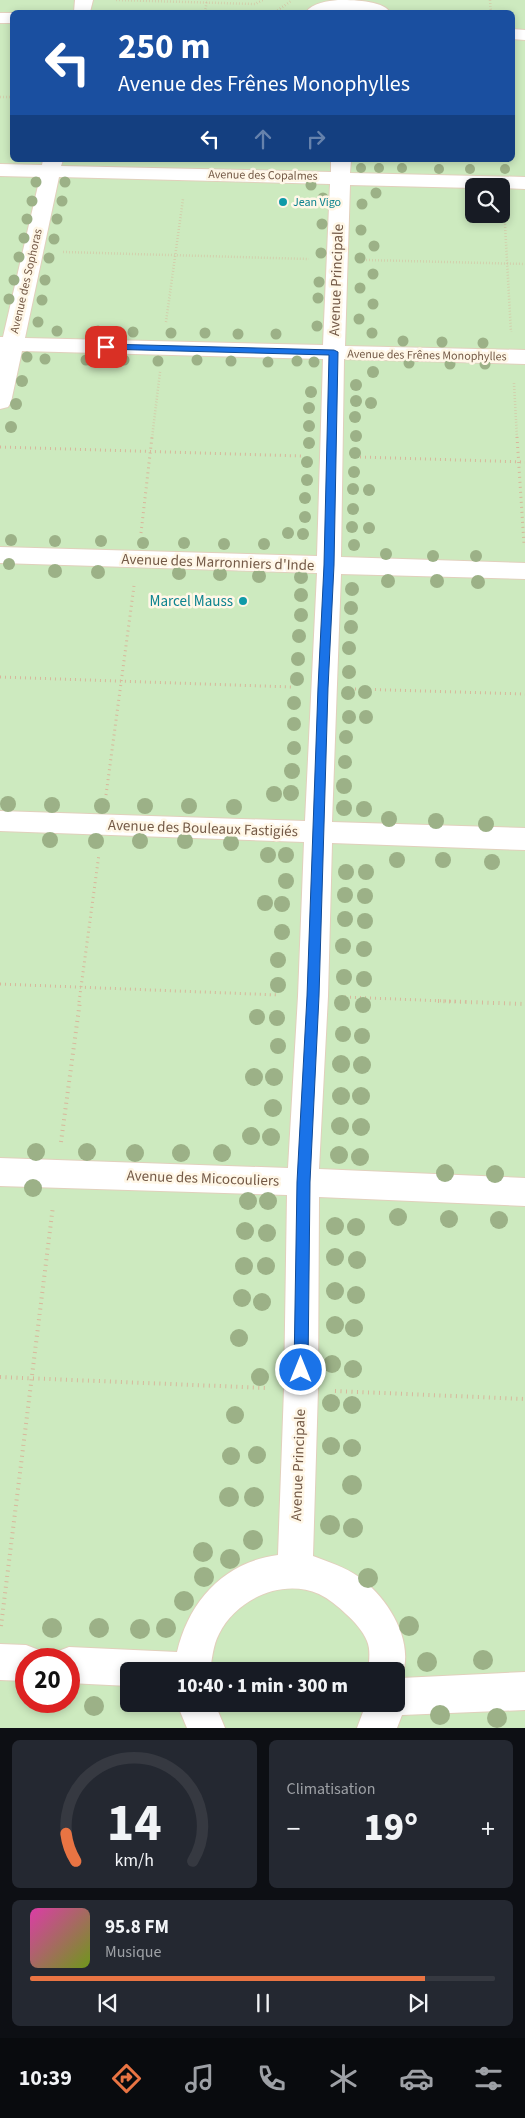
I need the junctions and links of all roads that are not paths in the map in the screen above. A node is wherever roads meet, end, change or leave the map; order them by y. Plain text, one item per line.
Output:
1 (342, 3) edge
2 (321, 10) edge
3 (374, 10) edge
4 (52, 166) edge
5 (341, 169) edge
6 (0, 170) edge
7 (525, 183) edge
8 (6, 344) edge
9 (334, 352) junction
10 (525, 357) edge
11 (0, 402) edge
12 (0, 555) edge
13 (329, 565) junction
14 (525, 571) edge
15 (0, 821) edge
16 (319, 832) junction
17 (525, 839) edge
18 (0, 1172) edge
19 (303, 1182) junction
20 (525, 1192) edge
21 (295, 1570) junction
22 (0, 1662) edge
23 (194, 1662) edge
24 (386, 1662) edge
25 (15, 1663) edge
26 (80, 1666) edge
27 (120, 1667) edge
28 (525, 1691) edge
29 (405, 1697) edge
30 (199, 1712) edge
31 (384, 1712) edge
32 (206, 1728) edge
33 (376, 1728) edge

1 - 2 lane
1 - 3 lane
4 - 5 lane, Avenue des Copalmes
4 - 6 lane, Avenue des Copalmes
4 - 8 lane, Avenue des Sophoras
5 - 7 lane, Avenue des Copalmes
5 - 9 lane, Avenue Principale
8 - 9 lane, Avenue des Frênes Monophylles
8 - 11 lane, Avenue des Sophoras
9 - 10 lane, Avenue des Frênes Monophylles
9 - 13 lane, Avenue Principale
12 - 13 lane, Avenue des Marronniers d'Inde
13 - 14 lane, Avenue des Marronniers d'Inde
13 - 16 lane, Avenue Principale
15 - 16 lane, Avenue des Bouleaux Fastigiés
16 - 17 lane, Avenue des Bouleaux Fastigiés
16 - 19 lane, Avenue Principale
18 - 19 lane, Avenue des Micocouliers
19 - 20 lane, Avenue des Micocouliers
19 - 21 lane, Avenue Principale
21 - 23 lane
21 - 24 lane
22 - 25 lane
26 - 27 lane
28 - 29 lane
30 - 32 lane
31 - 33 lane

